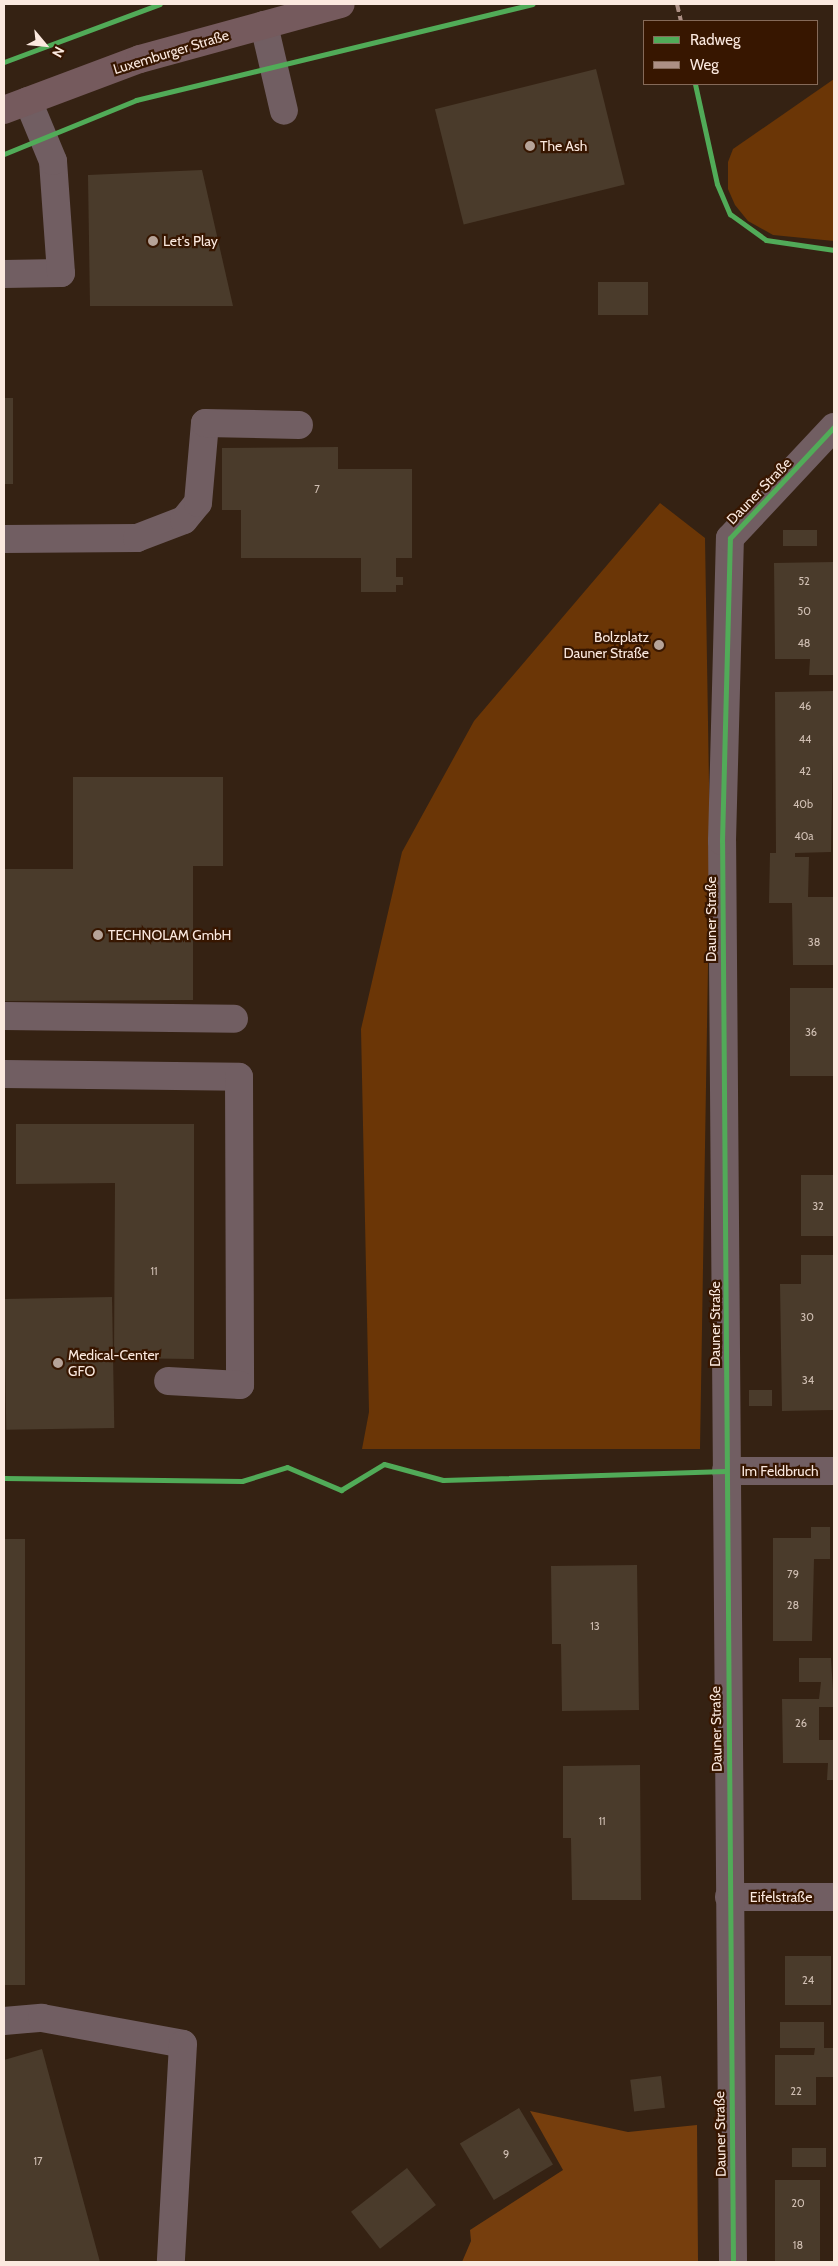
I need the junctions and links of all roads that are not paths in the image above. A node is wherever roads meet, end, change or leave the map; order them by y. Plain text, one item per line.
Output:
1 (341, 4) edge
2 (264, 25) junction
3 (16, 105) edge
4 (284, 111) dead end
5 (4, 274) edge
6 (299, 425) dead end
7 (834, 427) edge
8 (4, 539) edge
9 (4, 1016) edge
10 (234, 1019) dead end
11 (4, 1074) edge
12 (168, 1381) dead end
13 (726, 1471) junction
14 (834, 1471) edge
15 (834, 1897) edge
16 (729, 1898) junction
17 (4, 2021) edge
18 (171, 2262) edge
19 (732, 2262) edge

1 - 2 main road, Luxemburger Straße
2 - 3 main road, Luxemburger Straße
2 - 4 street
3 - 5 street
6 - 8 street
7 - 13 street, Dauner Straße
9 - 10 street
11 - 12 street
13 - 14 street, Im Feldbruch
13 - 16 street, Dauner Straße
15 - 16 street, Eifelstraße
16 - 19 street, Dauner Straße
17 - 18 street

